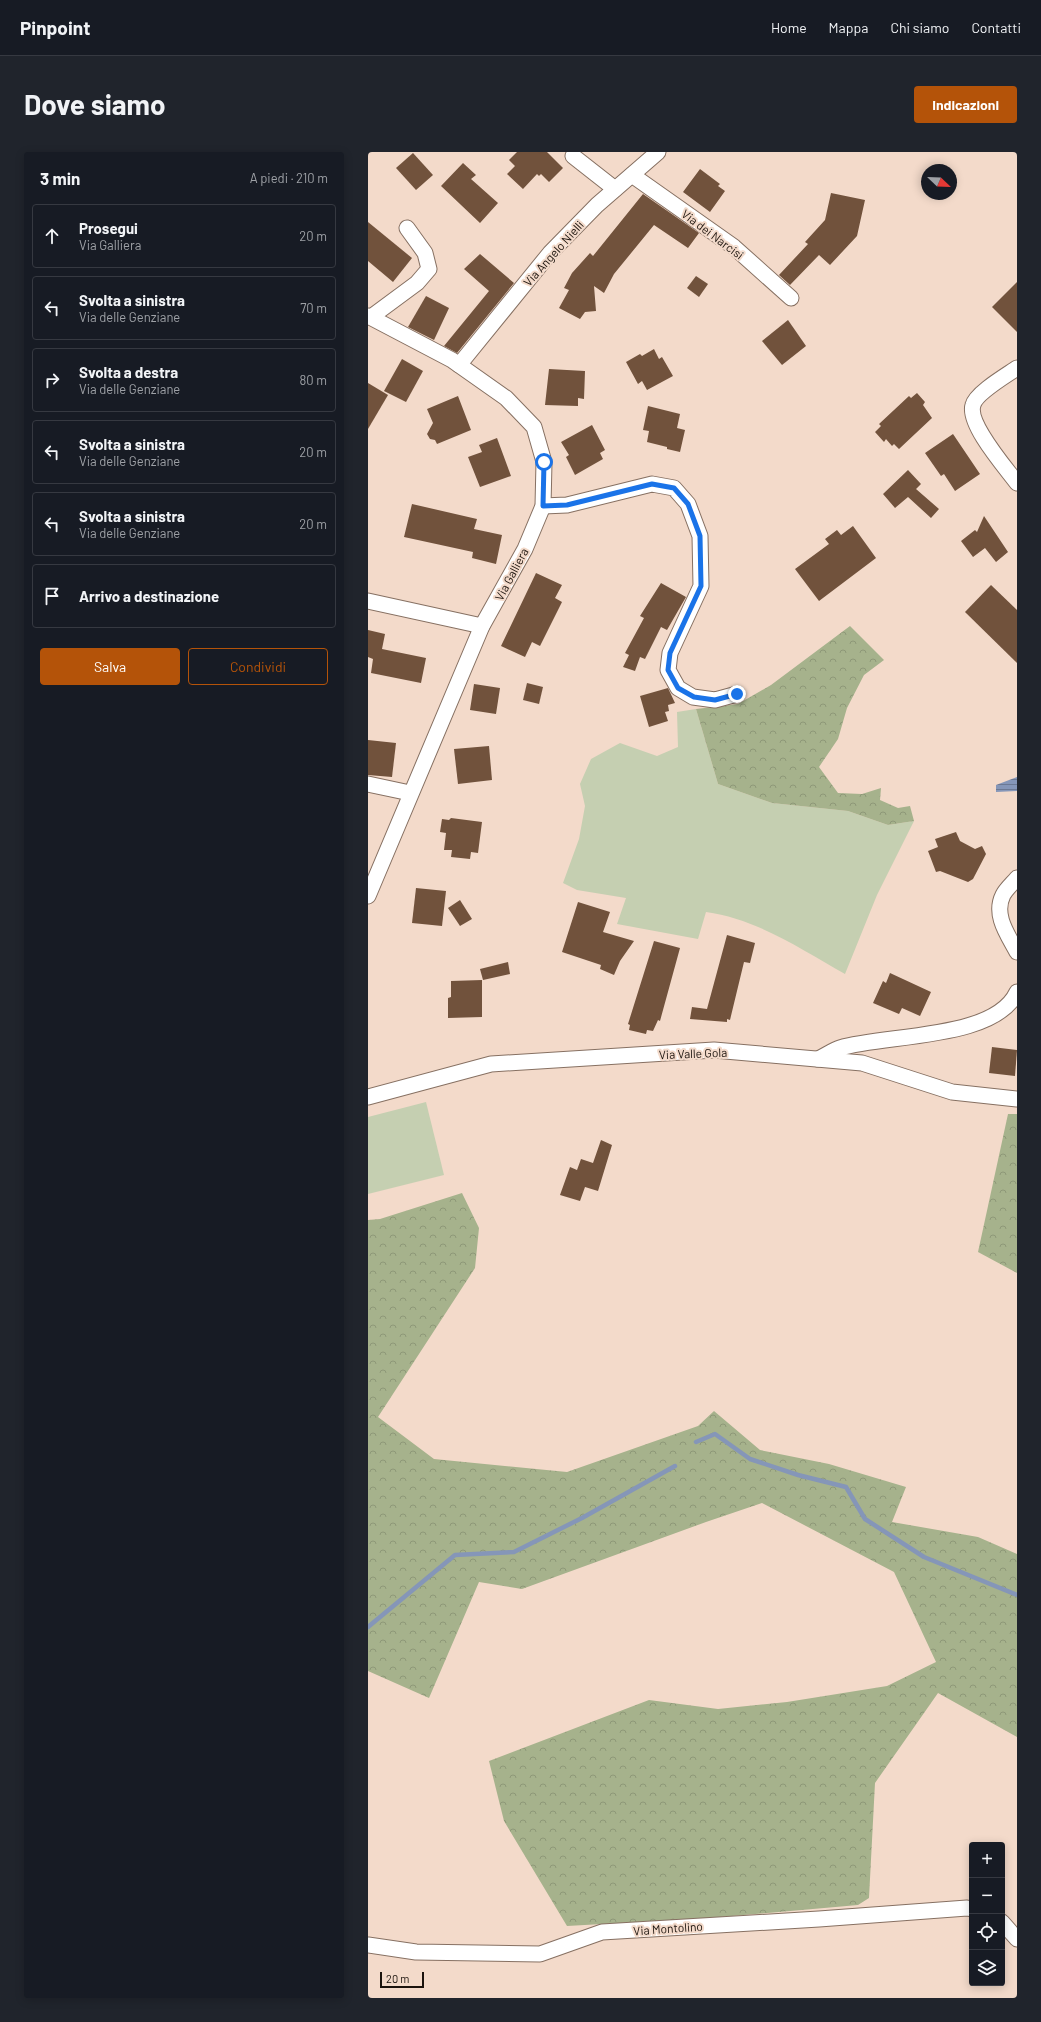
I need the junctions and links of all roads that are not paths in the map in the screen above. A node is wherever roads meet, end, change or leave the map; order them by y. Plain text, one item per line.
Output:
1 (658, 152) edge
2 (573, 156) dead end
3 (632, 175) junction
4 (615, 189) junction
5 (407, 228) dead end
6 (791, 298) dead end
7 (369, 317) edge
8 (459, 365) junction
9 (1017, 368) edge
10 (1017, 483) edge
11 (543, 506) junction
12 (368, 601) edge
13 (482, 626) junction
14 (737, 694) dead end
15 (368, 784) edge
16 (410, 792) junction
17 (1017, 878) edge
18 (368, 896) edge
19 (1017, 952) edge
20 (1017, 992) edge
21 (818, 1059) junction
22 (368, 1097) edge
23 (1017, 1099) edge
24 (969, 1908) edge
25 (1005, 1925) edge
26 (1017, 1939) edge
27 (368, 1945) edge

1 - 3 street, Via Angelo Nielli
2 - 4 street
3 - 4 street, Via Angelo Nielli
3 - 6 street, Via dei Narcisi
4 - 8 street, Via Angelo Nielli
5 - 7 street, Via Galliera
7 - 8 street, Via Galliera
8 - 11 street, Via Galliera
9 - 10 street
11 - 13 street, Via Galliera
11 - 14 street
12 - 13 street
13 - 16 street, Via Galliera
15 - 16 street
16 - 18 street, Via Galliera
17 - 19 street
20 - 21 street
21 - 22 street, Via Valle Gola
21 - 23 street, Via Valle Gola
24 - 27 street, Via Montolino
25 - 26 street

